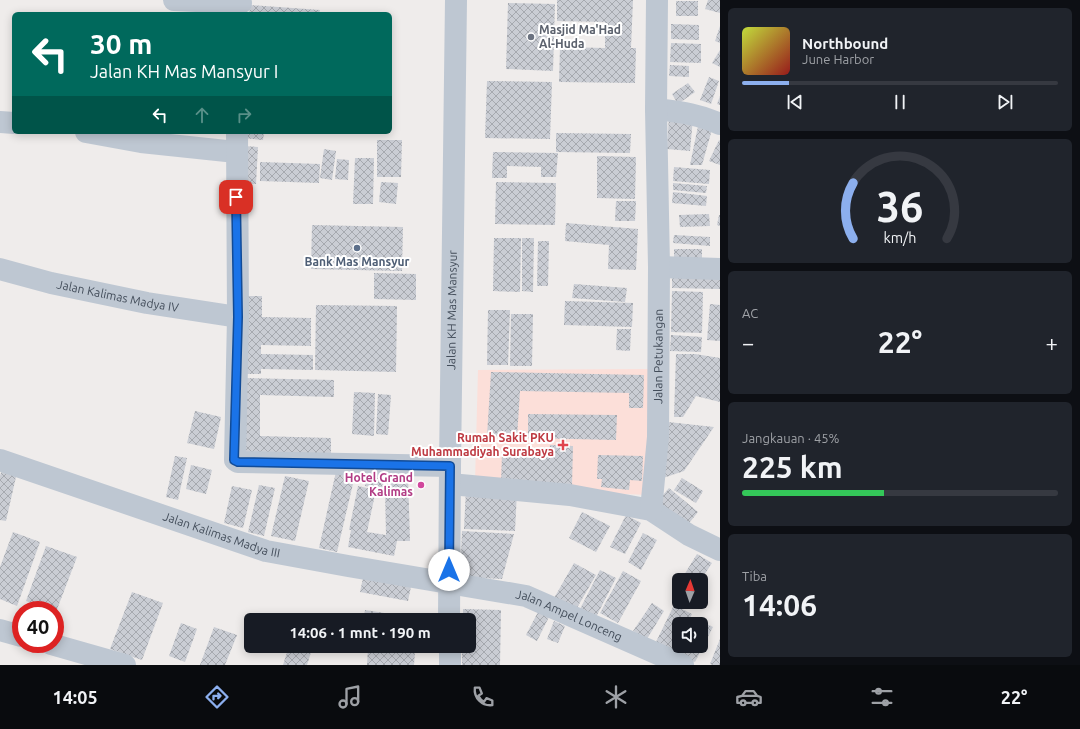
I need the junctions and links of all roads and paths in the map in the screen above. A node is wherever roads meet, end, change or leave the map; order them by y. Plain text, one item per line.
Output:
1 (174, 0) edge
2 (456, 0) edge
3 (657, 0) edge
4 (240, 6) edge
5 (656, 109) junction
6 (0, 122) edge
7 (12, 123) edge
8 (720, 124) edge
9 (97, 134) edge
10 (236, 142) edge
11 (659, 267) junction
12 (0, 269) edge
13 (720, 269) edge
14 (238, 317) junction
15 (0, 460) edge
16 (450, 475) junction
17 (651, 510) junction
18 (720, 550) edge
19 (449, 584) junction
20 (450, 613) edge
21 (0, 630) edge
22 (12, 633) edge
23 (64, 648) edge
24 (450, 653) edge
25 (125, 665) edge
26 (450, 665) edge
27 (684, 665) edge

1 - 4 street
2 - 16 street, Jalan KH Mas Mansyur
3 - 5 street, Jalan Petukangan
5 - 8 street
5 - 11 street, Jalan Petukangan
6 - 7 street
9 - 10 street
10 - 14 street
11 - 13 street
11 - 17 street, Jalan Petukangan
12 - 14 street, Jalan Kalimas Madya IV
14 - 16 street
15 - 19 street, Jalan Kalimas Madya III
16 - 17 street
16 - 19 street, Jalan KH Mas Mansyur
17 - 18 street
19 - 20 street, Jalan KH Mas Mansyur
19 - 27 street, Jalan Ampel Lonceng
21 - 22 street
23 - 25 street
24 - 26 street

